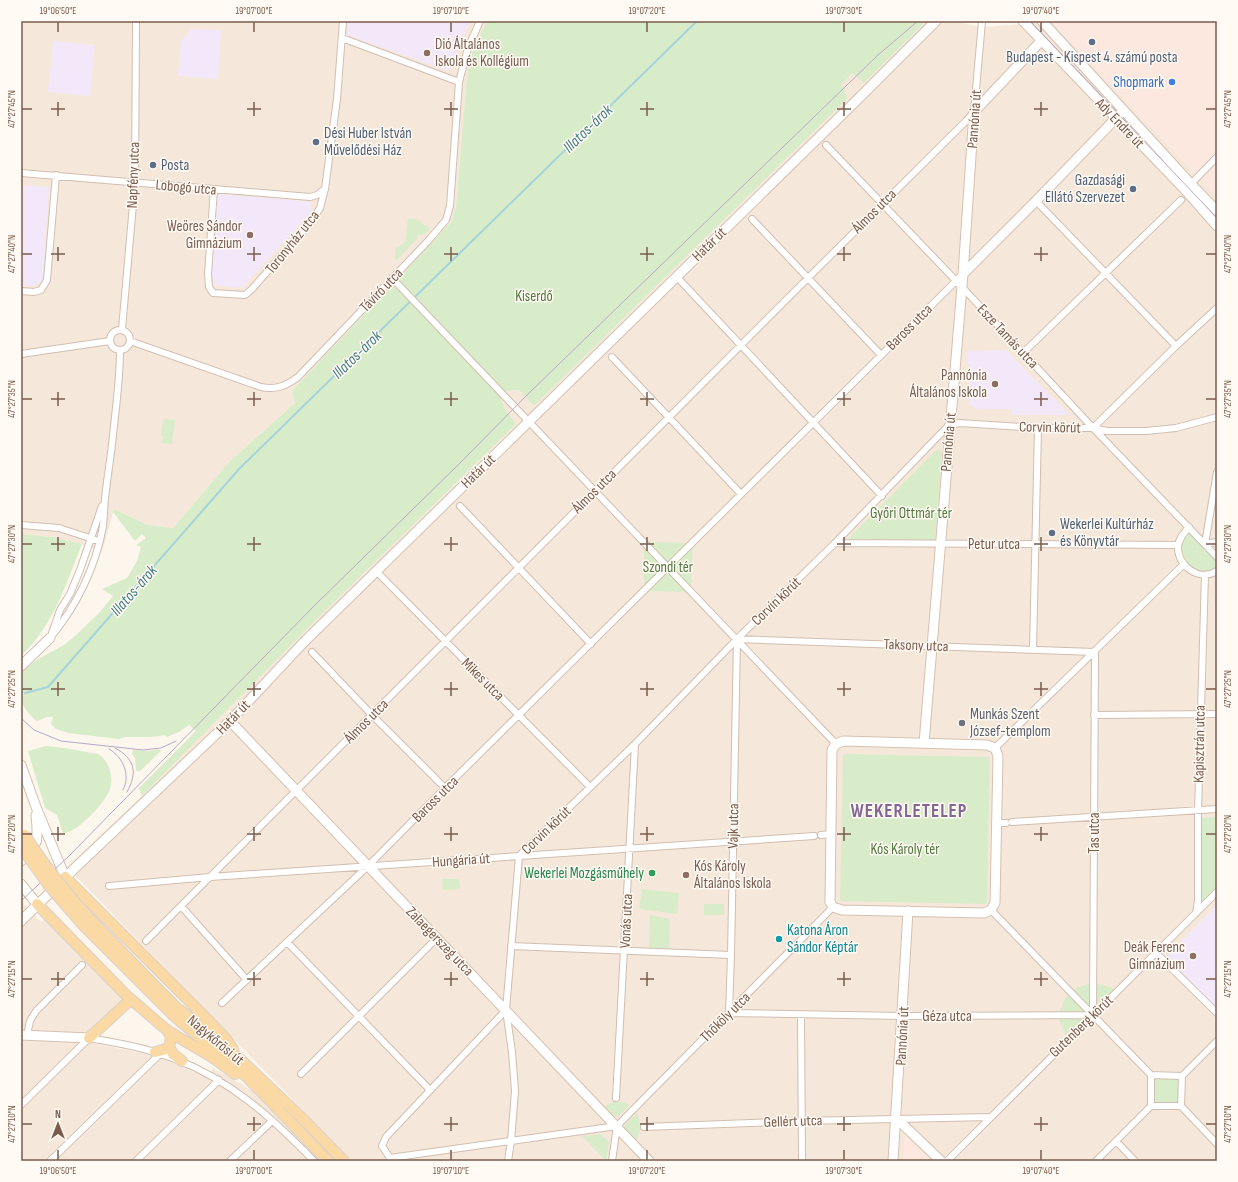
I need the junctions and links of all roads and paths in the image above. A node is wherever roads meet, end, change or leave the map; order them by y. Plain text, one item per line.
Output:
1 (136, 21) edge
2 (343, 21) edge
3 (480, 21) edge
4 (936, 21) edge
5 (982, 21) edge
6 (1023, 21) edge
7 (1042, 21) edge
8 (342, 38) junction
9 (1041, 41) junction
10 (459, 82) junction
11 (1124, 109) junction
12 (974, 112) junction
13 (1115, 118) junction
14 (826, 145) dead end
15 (1217, 157) edge
16 (21, 173) edge
17 (56, 175) junction
18 (135, 182) junction
19 (1190, 183) junction
20 (1180, 185) junction
21 (214, 189) junction
22 (325, 189) junction
23 (1188, 193) junction
24 (1181, 200) dead end
25 (1036, 201) junction
26 (882, 204) junction
27 (1217, 211) edge
28 (752, 220) dead end
29 (1217, 226) edge
30 (963, 274) junction
31 (1106, 274) junction
32 (676, 276) junction
33 (392, 278) junction
34 (808, 278) junction
35 (958, 284) junction
36 (21, 291) edge
37 (1217, 308) edge
38 (122, 329) junction
39 (110, 341) junction
40 (130, 341) junction
41 (741, 345) junction
42 (1176, 346) junction
43 (120, 350) junction
44 (1023, 353) junction
45 (21, 354) edge
46 (881, 354) junction
47 (612, 357) dead end
48 (668, 417) junction
49 (1217, 417) edge
50 (528, 421) junction
51 (813, 422) junction
52 (949, 426) junction
53 (1038, 428) junction
54 (1093, 428) junction
55 (1217, 472) edge
56 (595, 490) junction
57 (741, 494) junction
58 (882, 496) junction
59 (105, 498) junction
60 (460, 506) dead end
61 (21, 525) edge
62 (1189, 527) junction
63 (91, 538) junction
64 (99, 541) junction
65 (1217, 542) edge
66 (835, 543) junction
67 (940, 544) junction
68 (1036, 544) junction
69 (1205, 544) junction
70 (1178, 545) junction
71 (1217, 556) edge
72 (1183, 565) junction
73 (518, 567) junction
74 (668, 567) junction
75 (1217, 571) edge
76 (376, 572) junction
77 (1205, 575) junction
78 (50, 638) junction
79 (737, 639) junction
80 (445, 641) junction
81 (591, 644) junction
82 (931, 646) junction
83 (1033, 650) junction
84 (312, 652) dead end
85 (1094, 652) junction
86 (21, 666) edge
87 (1200, 714) junction
88 (1217, 714) edge
89 (372, 715) junction
90 (1094, 715) junction
91 (519, 716) junction
92 (230, 721) junction
93 (924, 743) junction
94 (635, 744) junction
95 (836, 744) junction
96 (995, 748) junction
97 (21, 765) edge
98 (445, 788) junction
99 (590, 788) junction
100 (296, 791) junction
101 (36, 807) junction
102 (1217, 809) edge
103 (1198, 811) junction
104 (1094, 817) junction
105 (1005, 823) junction
106 (23, 832) edge
107 (831, 834) junction
108 (821, 835) dead end
109 (814, 836) dead end
110 (733, 841) junction
111 (21, 847) edge
112 (630, 848) junction
113 (518, 856) junction
114 (21, 861) edge
115 (368, 866) junction
116 (65, 877) junction
117 (210, 877) junction
118 (21, 884) edge
119 (109, 886) dead end
120 (1217, 892) edge
121 (37, 904) junction
122 (181, 906) junction
123 (833, 907) junction
124 (991, 910) junction
125 (908, 911) junction
126 (1196, 913) junction
127 (21, 921) edge
128 (86, 921) junction
129 (437, 938) junction
130 (146, 941) dead end
131 (287, 942) junction
132 (511, 946) junction
133 (624, 951) junction
134 (1156, 953) junction
135 (731, 955) junction
136 (82, 965) dead end
137 (246, 980) junction
138 (133, 1001) junction
139 (222, 1003) dead end
140 (506, 1010) junction
141 (729, 1013) junction
142 (1217, 1014) edge
143 (801, 1015) junction
144 (1093, 1015) junction
145 (903, 1016) junction
146 (359, 1017) junction
147 (168, 1031) junction
148 (24, 1035) edge
149 (89, 1038) junction
150 (1217, 1041) edge
151 (169, 1047) junction
152 (157, 1053) junction
153 (239, 1058) junction
154 (182, 1061) junction
155 (301, 1074) dead end
156 (1151, 1075) junction
157 (1182, 1076) junction
158 (219, 1080) junction
159 (257, 1088) junction
160 (430, 1090) junction
161 (616, 1098) dead end
162 (21, 1105) edge
163 (1151, 1106) junction
164 (1181, 1106) junction
165 (990, 1117) junction
166 (896, 1119) junction
167 (272, 1121) junction
168 (801, 1121) junction
169 (616, 1126) junction
170 (644, 1127) dead end
171 (511, 1141) junction
172 (1116, 1141) junction
173 (1217, 1144) edge
174 (309, 1160) edge
175 (50, 1161) edge
176 (136, 1161) edge
177 (230, 1161) edge
178 (328, 1161) edge
179 (344, 1161) edge
180 (508, 1161) edge
181 (612, 1161) edge
182 (649, 1161) edge
183 (802, 1161) edge
184 (893, 1161) edge
185 (941, 1161) edge
186 (947, 1161) edge
187 (1096, 1161) edge
188 (1135, 1161) edge

1 - 18 street, Napfény utca
2 - 8 street, Toronyház utca
3 - 10 street, Távíró utca
4 - 32 street, Határ út
5 - 12 street, Pannónia út
6 - 9 street, Ady Endre út
7 - 11 street, Ady Endre út
8 - 10 street
8 - 22 street, Toronyház utca
9 - 12 street, Álmos utca
9 - 13 street, Ady Endre út
10 - 33 street, Távíró utca
11 - 13 street
11 - 19 street, Ady Endre út
12 - 26 street, Álmos utca
12 - 30 street, Pannónia út
13 - 20 street, Ady Endre út
13 - 25 street
14 - 26 street, Esze Tamás utca
15 - 19 street
16 - 17 street, Lobogó utca
17 - 18 street, Lobogó utca
17 - 36 street
18 - 21 street, Lobogó utca
18 - 38 street, Napfény utca
19 - 20 street
19 - 23 street
19 - 27 street, Ady Endre út
20 - 23 street, Ady Endre út
21 - 22 street, Lobogó utca
21 - 22 street, Toronyház utca
23 - 29 street, Ady Endre út
24 - 31 street
25 - 30 street
25 - 31 street
26 - 34 street, Álmos utca
26 - 35 street, Esze Tamás utca
28 - 34 street
30 - 35 street, Pannónia út
31 - 42 street
31 - 44 street
32 - 41 street
32 - 50 street, Határ út
33 - 40 street, Távíró utca
33 - 50 street
34 - 41 street, Álmos utca
34 - 46 street
35 - 44 street, Esze Tamás utca
35 - 46 street, Baross utca
35 - 52 street, Pannónia út
37 - 42 street
38 - 39 street
38 - 40 street
39 - 43 street
39 - 45 street
40 - 43 street
41 - 48 street, Álmos utca
41 - 51 street
42 - 54 street
43 - 59 street
44 - 54 street, Esze Tamás utca
46 - 51 street, Baross utca
47 - 48 street
48 - 56 street, Álmos utca
48 - 57 street
49 - 54 street, Corvin körút
50 - 56 street
50 - 76 street, Határ út
51 - 57 street, Baross utca
51 - 58 street
52 - 53 street, Corvin körút
52 - 58 street, Corvin körút
52 - 67 street, Pannónia út
53 - 54 street, Corvin körút
53 - 68 street
54 - 62 street, Esze Tamás utca
55 - 69 street
56 - 73 street, Álmos utca
56 - 74 street
57 - 74 street, Baross utca
58 - 66 street, Corvin körút
59 - 63 street
59 - 64 street
60 - 73 street
61 - 63 street
62 - 69 street, Esze Tamás utca
62 - 70 street
63 - 64 street
63 - 78 street
64 - 78 street
65 - 69 street
66 - 67 street, Petur utca
66 - 79 street, Corvin körút
67 - 68 street, Petur utca
67 - 82 street, Pannónia út
68 - 70 street, Petur utca
68 - 83 street
69 - 71 street, Esze Tamás utca
70 - 72 street
72 - 77 street
72 - 85 street
73 - 80 street, Álmos utca
73 - 81 street
74 - 79 street
74 - 81 street, Baross utca
75 - 77 street
76 - 80 street, Mikes utca
76 - 92 street, Határ út
77 - 87 street, Kapisztrán utca
78 - 86 street
79 - 82 street, Taksony utca
79 - 94 street, Corvin körút
79 - 95 street
79 - 110 street, Vajk utca
80 - 89 street, Álmos utca
80 - 91 street, Mikes utca
81 - 91 street, Baross utca
82 - 83 street, Taksony utca
82 - 93 street, Pannónia út
83 - 85 street, Taksony utca
84 - 89 street
85 - 90 street, Tas utca
85 - 96 street
87 - 88 street
87 - 90 street
87 - 103 street, Kapisztrán utca
89 - 98 street
89 - 100 street, Álmos utca
90 - 104 street, Tas utca
91 - 98 street, Baross utca
91 - 99 street, Mikes utca
92 - 100 street, Zalaegerszeg utca
92 - 116 street, Határ út
93 - 95 street
93 - 96 street
94 - 99 street, Corvin körút
94 - 112 street, Vonás utca
95 - 107 street
96 - 105 street
97 - 101 street
98 - 115 street, Baross utca
99 - 113 street, Corvin körút
100 - 115 street, Zalaegerszeg utca
100 - 117 street, Álmos utca
101 - 114 street
101 - 116 street
102 - 103 street
103 - 104 street
103 - 126 street, Kapisztrán utca
104 - 105 street
104 - 144 street, Tas utca
105 - 124 street
106 - 128 main road, bridge
107 - 108 street
107 - 123 street
109 - 110 street, Hungária út
110 - 112 street, Hungária út
110 - 135 street, Vajk utca
111 - 128 main road, bridge
112 - 113 street, Hungária út
112 - 133 street, Vonás utca
113 - 115 street, Hungária út
113 - 132 street, Corvin körút
115 - 117 street, Hungária út
115 - 129 street, Zalaegerszeg utca
115 - 131 street, Baross utca
116 - 121 street, Határ út
116 - 153 main road
117 - 119 street, Hungária út
117 - 122 street, Álmos utca
118 - 121 street
120 - 126 street, Gutenberg körút
121 - 127 street, Határ út
121 - 138 main road
122 - 130 street, Álmos utca
122 - 137 street
123 - 125 street
123 - 141 street, Thököly utca
124 - 125 street
124 - 144 street
125 - 145 street, Pannónia út
126 - 134 street, Gutenberg körút
128 - 153 main road, Nagykőrösi út
128 - 159 main road, Nagykőrösi út
129 - 140 street, Zalaegerszeg utca
129 - 146 street
131 - 137 street, Baross utca
131 - 146 street
132 - 133 street
132 - 140 street, Corvin körút
133 - 135 street
133 - 161 street, Vonás utca
134 - 142 street
134 - 144 street, Gutenberg körút
135 - 141 street, Vajk utca
136 - 148 street
137 - 139 street, Baross utca
138 - 147 main road
138 - 149 main road
140 - 160 street
140 - 169 street, Zalaegerszeg utca
140 - 171 street, Corvin körút
141 - 143 street, Géza utca
141 - 169 street, Thököly utca
143 - 145 street, Géza utca
143 - 168 street
144 - 145 street, Géza utca
144 - 156 street
144 - 165 street, Gutenberg körút
145 - 166 street, Pannónia út
146 - 155 street
146 - 160 street
147 - 151 main road
147 - 159 main road
148 - 149 street, Nagykőrösi út
149 - 152 street, Nagykőrösi út
149 - 162 street
150 - 157 street
151 - 152 main road
151 - 154 main road
152 - 154 street, Nagykőrösi út
152 - 175 street
153 - 179 main road, Nagykőrösi út
154 - 158 street, Nagykőrösi út
156 - 157 street
156 - 163 street
157 - 164 street
158 - 167 street, Nagykőrösi út
158 - 176 street
159 - 178 main road, Nagykőrösi út
160 - 171 street
163 - 164 street
163 - 172 street
164 - 173 street
165 - 166 street, Gellért utca
165 - 186 street, Gutenberg körút
166 - 168 street, Gellért utca
166 - 184 street, Pannónia út
166 - 185 street
167 - 174 street, Nagykőrösi út
167 - 177 street
168 - 170 street, Gellért utca
168 - 183 street
169 - 171 street
169 - 181 street
169 - 182 street, Zalaegerszeg utca
171 - 180 street, Corvin körút
172 - 187 street
172 - 188 street

